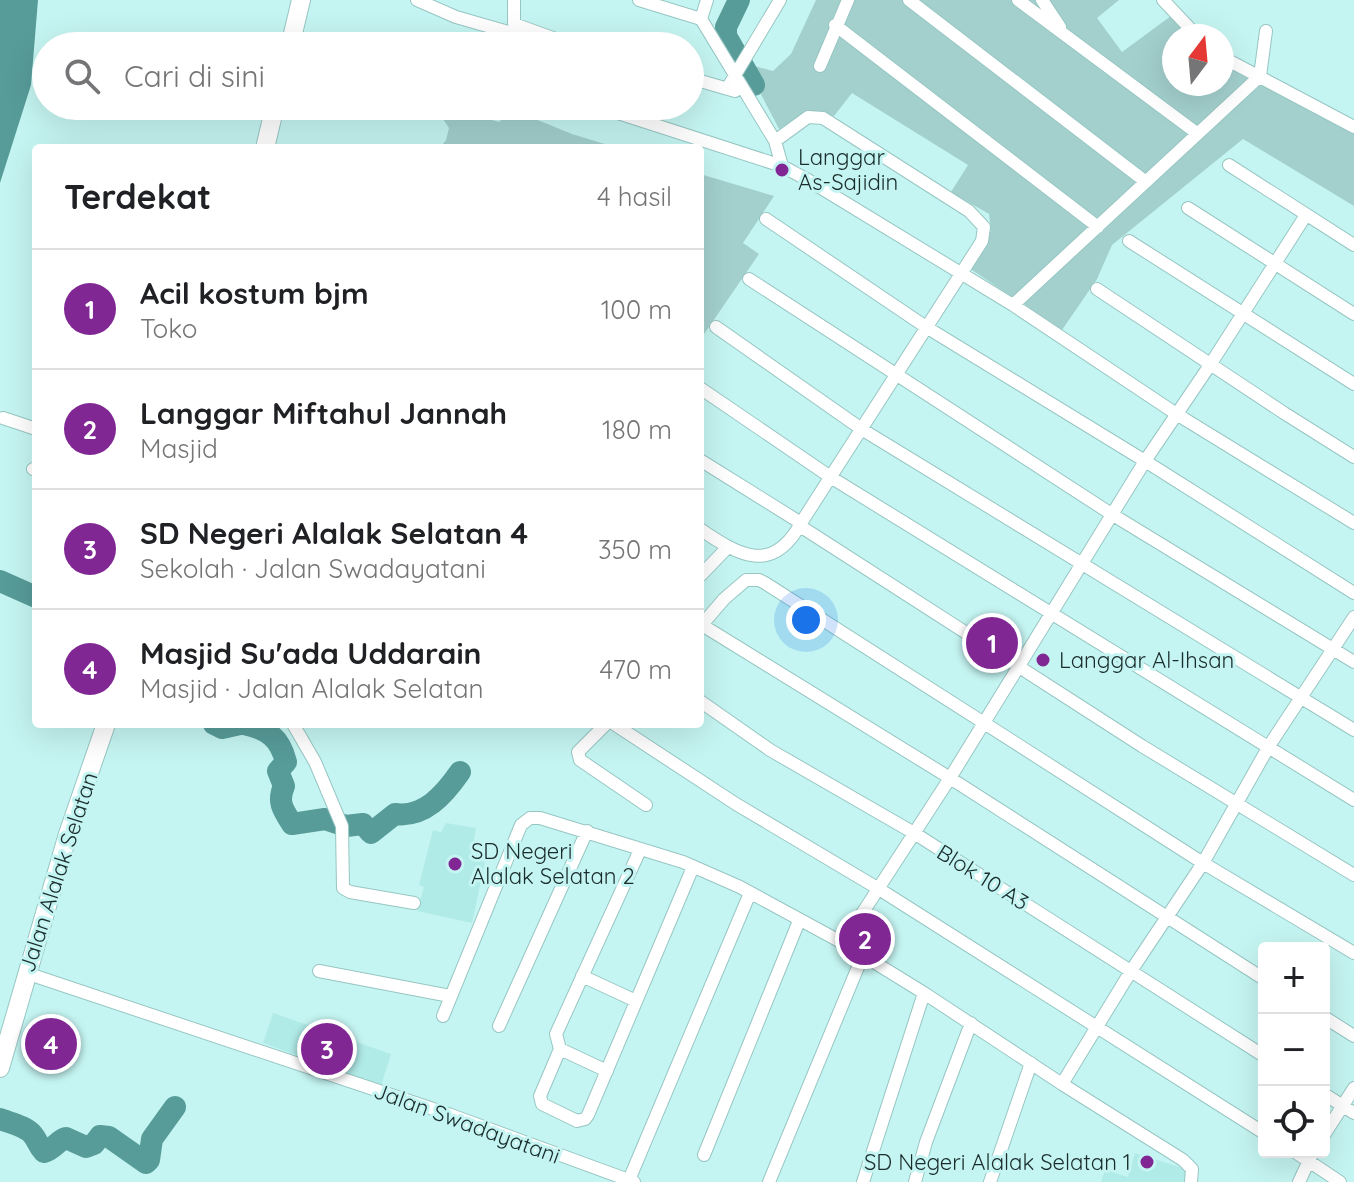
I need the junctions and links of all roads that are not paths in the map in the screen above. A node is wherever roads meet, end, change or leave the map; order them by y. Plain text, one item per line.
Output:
1 (301, 0) edge
2 (417, 0) edge
3 (514, 0) edge
4 (639, 0) edge
5 (707, 0) edge
6 (780, 0) edge
7 (848, 0) edge
8 (909, 0) edge
9 (1018, 0) edge
10 (1042, 0) edge
11 (1167, 2) edge
12 (701, 19) junction
13 (1186, 24) edge
14 (835, 25) junction
15 (1266, 31) dead end
16 (293, 32) edge
17 (504, 32) edge
18 (514, 32) edge
19 (1066, 36) junction
20 (1234, 64) edge
21 (820, 66) dead end
22 (741, 69) junction
23 (1260, 76) junction
24 (704, 81) edge
25 (728, 87) junction
26 (745, 96) junction
27 (272, 120) edge
28 (640, 120) edge
29 (1354, 127) edge
30 (1198, 134) junction
31 (775, 141) junction
32 (266, 144) edge
33 (1229, 165) dead end
34 (782, 166) junction
35 (1146, 182) junction
36 (1188, 208) dead end
37 (1306, 215) junction
38 (766, 219) dead end
39 (1098, 227) junction
40 (1129, 241) dead end
41 (1354, 245) edge
42 (1273, 264) junction
43 (960, 274) junction
44 (749, 279) dead end
45 (1097, 289) dead end
46 (1013, 305) junction
47 (1241, 313) junction
48 (1354, 314) edge
49 (716, 327) dead end
50 (926, 327) junction
51 (1210, 365) junction
52 (898, 376) junction
53 (1354, 384) edge
54 (704, 391) edge
55 (1178, 415) junction
56 (3, 418) dead end
57 (32, 428) edge
58 (863, 430) junction
59 (1354, 457) edge
60 (1145, 461) junction
61 (704, 463) edge
62 (832, 478) junction
63 (1113, 515) junction
64 (1354, 523) edge
65 (801, 524) junction
66 (704, 532) edge
67 (727, 548) junction
68 (1081, 563) junction
69 (704, 572) edge
70 (1354, 593) edge
71 (1052, 613) junction
72 (1354, 617) edge
73 (704, 622) edge
74 (704, 628) edge
75 (1333, 649) junction
76 (1354, 662) edge
77 (1018, 668) junction
78 (1302, 697) junction
79 (704, 704) edge
80 (984, 722) junction
81 (105, 728) edge
82 (297, 728) edge
83 (602, 728) edge
84 (620, 728) edge
85 (1354, 730) edge
86 (1269, 746) junction
87 (950, 778) junction
88 (1354, 800) edge
89 (1238, 803) junction
90 (646, 805) dead end
91 (587, 831) junction
92 (914, 833) junction
93 (640, 850) junction
94 (1203, 863) junction
95 (693, 867) junction
96 (1354, 875) edge
97 (879, 889) junction
98 (750, 893) junction
99 (414, 903) dead end
100 (1167, 918) junction
101 (799, 921) junction
102 (843, 943) junction
103 (1354, 953) edge
104 (863, 955) junction
105 (319, 971) dead end
106 (1131, 971) junction
107 (26, 973) junction
108 (1258, 975) edge
109 (582, 976) junction
110 (924, 993) junction
111 (450, 996) junction
112 (636, 1001) junction
113 (443, 1016) dead end
114 (1330, 1021) edge
115 (971, 1023) junction
116 (499, 1026) dead end
117 (1096, 1028) junction
118 (1354, 1036) edge
119 (560, 1049) junction
120 (1258, 1052) edge
121 (1031, 1063) junction
122 (0, 1068) edge
123 (607, 1071) junction
124 (1062, 1084) junction
125 (1354, 1088) edge
126 (1330, 1098) edge
127 (1348, 1109) edge
128 (1330, 1128) edge
129 (1258, 1129) edge
130 (704, 1155) dead end
131 (1310, 1158) edge
132 (1313, 1158) edge
133 (631, 1181) edge
134 (769, 1182) edge
135 (863, 1182) edge
136 (915, 1182) edge
137 (990, 1182) edge
138 (1191, 1182) edge
139 (1299, 1182) edge
140 (1340, 1182) edge

1 - 16 street
2 - 17 street
3 - 18 street
4 - 12 street
5 - 12 street
6 - 22 street
7 - 14 street
8 - 35 street
9 - 19 street
10 - 19 street
11 - 13 street
12 - 22 street
14 - 21 street
14 - 39 street
15 - 23 street
19 - 30 street
20 - 23 street
22 - 25 street
22 - 26 street
23 - 29 street
23 - 30 street
24 - 25 street
25 - 26 street
26 - 31 street
27 - 32 street
28 - 34 street
30 - 35 street
31 - 34 street
31 - 43 street
33 - 37 street
34 - 43 street
35 - 39 street
36 - 42 street
37 - 41 street
37 - 42 street
38 - 50 street
39 - 46 street
40 - 47 street
42 - 47 street
42 - 48 street
43 - 46 street
43 - 50 street
44 - 52 street
45 - 51 street
46 - 55 street
47 - 51 street
47 - 53 street
49 - 58 street
50 - 52 street
50 - 60 street
51 - 55 street
51 - 59 street
52 - 58 street
52 - 63 street
54 - 62 street
55 - 60 street
55 - 64 street
56 - 57 street
58 - 62 street
58 - 68 street
60 - 63 street
60 - 70 street
61 - 65 street
62 - 65 street
62 - 71 street
63 - 68 street
63 - 75 street
65 - 67 street
65 - 77 street
66 - 67 street
67 - 69 street
68 - 71 street
68 - 78 street
71 - 77 street
71 - 86 street
72 - 75 street
73 - 80 street
74 - 87 street
75 - 76 street
75 - 78 street
77 - 80 street
77 - 89 street
78 - 85 street
78 - 86 street
79 - 92 street, Blok 10 A3
80 - 87 street
80 - 94 street
81 - 107 street, Jalan Alalak Selatan
82 - 99 street
83 - 90 street
84 - 97 street
86 - 88 street
86 - 89 street
87 - 92 street
87 - 100 street
89 - 94 street
89 - 96 street
91 - 93 street
91 - 111 street
91 - 116 street
92 - 97 street
92 - 106 street, Blok 10 A3
93 - 95 street
93 - 109 street
94 - 100 street
94 - 103 street
95 - 98 street
95 - 112 street
97 - 102 street
97 - 117 street
98 - 101 street
98 - 133 street
100 - 106 street
100 - 108 street
101 - 102 street
101 - 130 street
102 - 104 street
104 - 110 street
104 - 134 street
105 - 111 street
106 - 117 street
106 - 120 street, Blok 10 A3
107 - 122 street, Jalan Alalak Selatan
107 - 133 street, Jalan Swadayatani
109 - 112 street
109 - 119 street
110 - 115 street
110 - 135 street
111 - 113 street
112 - 123 street
114 - 118 street
115 - 121 street
115 - 136 street
117 - 124 street
117 - 129 street
119 - 123 street
119 - 123 street
121 - 124 street
121 - 137 street
124 - 138 street
125 - 127 street
126 - 127 street
127 - 128 street
131 - 139 street
132 - 140 street

